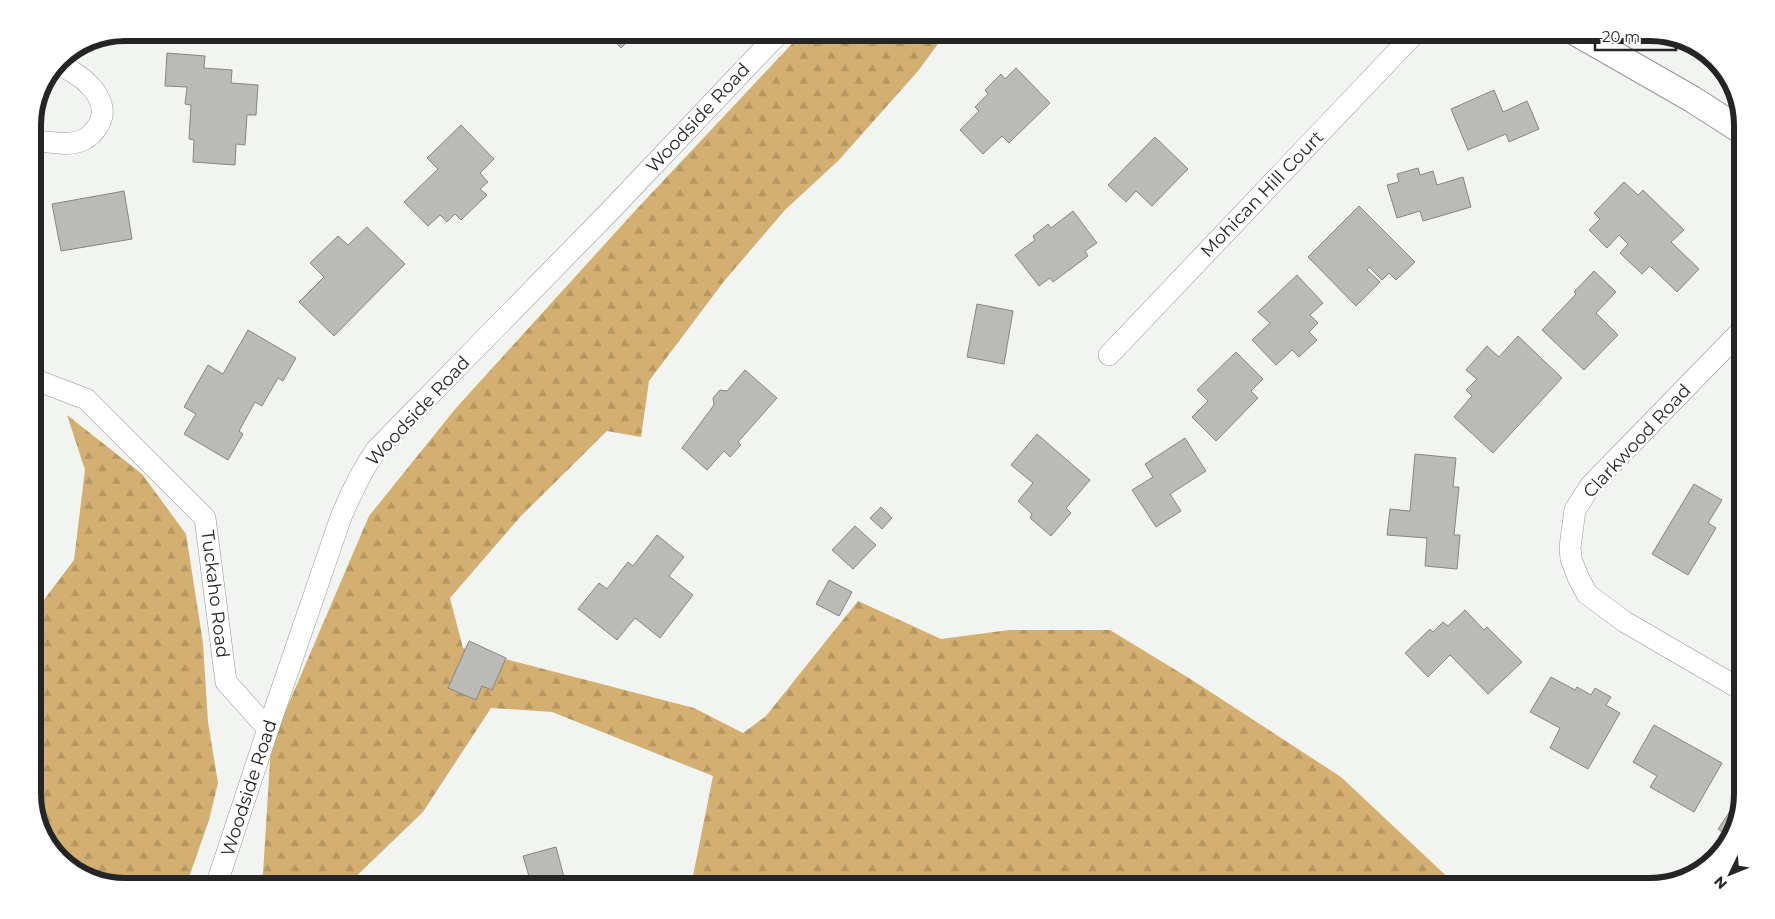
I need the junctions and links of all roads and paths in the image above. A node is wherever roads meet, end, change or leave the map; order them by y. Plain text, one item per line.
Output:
1 (772, 41) edge
2 (1407, 41) edge
3 (1591, 41) edge
4 (64, 68) edge
5 (1734, 126) edge
6 (41, 141) edge
7 (1734, 338) edge
8 (1109, 355) dead end
9 (41, 382) edge
10 (1734, 685) edge
11 (268, 728) junction
12 (219, 878) edge

1 - 11 street, Woodside Road
2 - 8 street, Mohican Hill Court
3 - 5 street
4 - 6 street
7 - 10 street, Clarkwood Road
9 - 11 street, Tuckaho Road
11 - 12 street, Woodside Road

